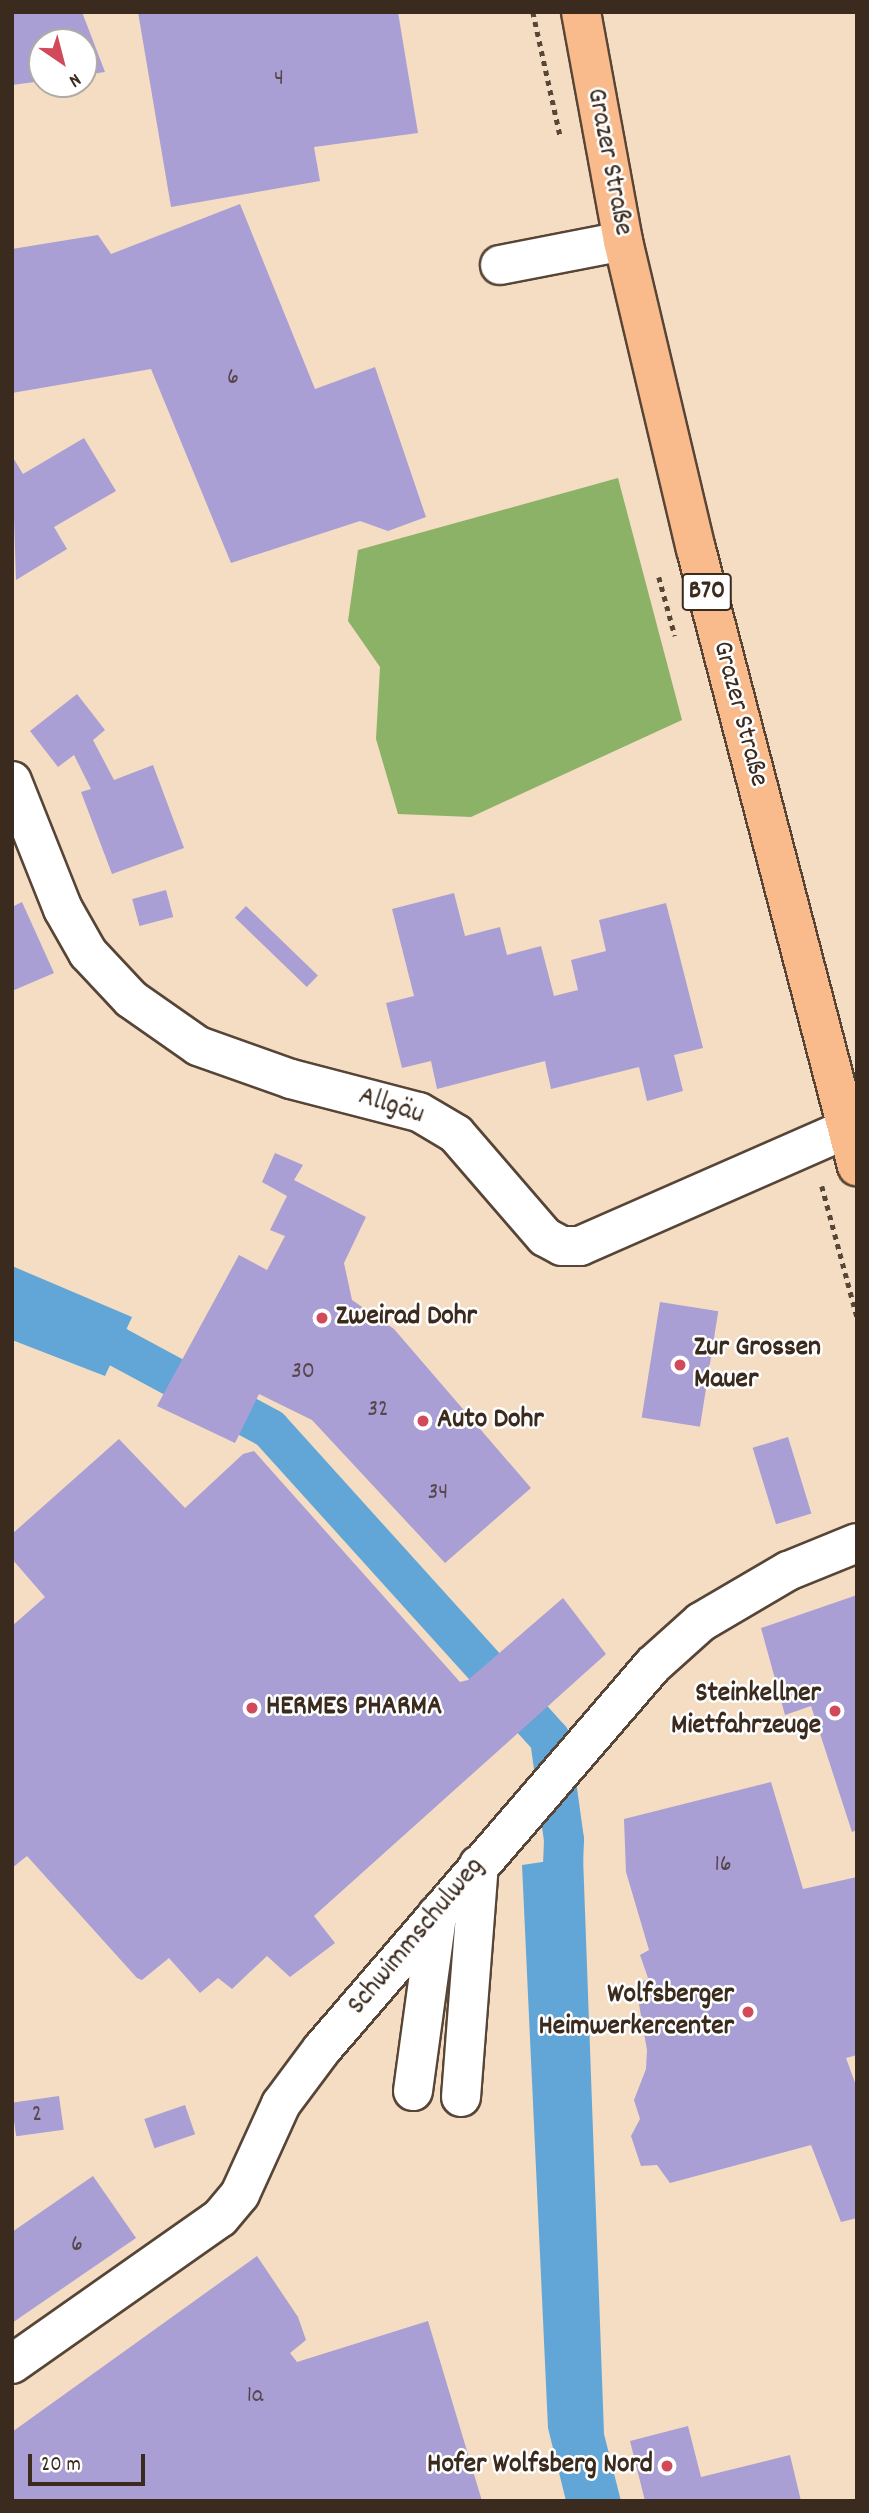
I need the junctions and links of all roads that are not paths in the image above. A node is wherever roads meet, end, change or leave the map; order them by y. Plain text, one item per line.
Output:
1 (581, 12) edge
2 (623, 241) junction
3 (499, 265) dead end
4 (12, 781) edge
5 (847, 1129) junction
6 (857, 1166) edge
7 (857, 1543) edge
8 (480, 1865) junction
9 (437, 1915) junction
10 (413, 2091) dead end
11 (461, 2097) dead end
12 (12, 2364) edge

1 - 2 main road, Grazer Straße / B70
2 - 3 street
2 - 5 main road, Grazer Straße / B70
4 - 5 street, Allgäu
5 - 6 main road, Grazer Straße / B70
7 - 8 street, Schwimmschulweg
8 - 9 street, Schwimmschulweg
8 - 11 street
9 - 10 street
9 - 12 street, Schwimmschulweg

